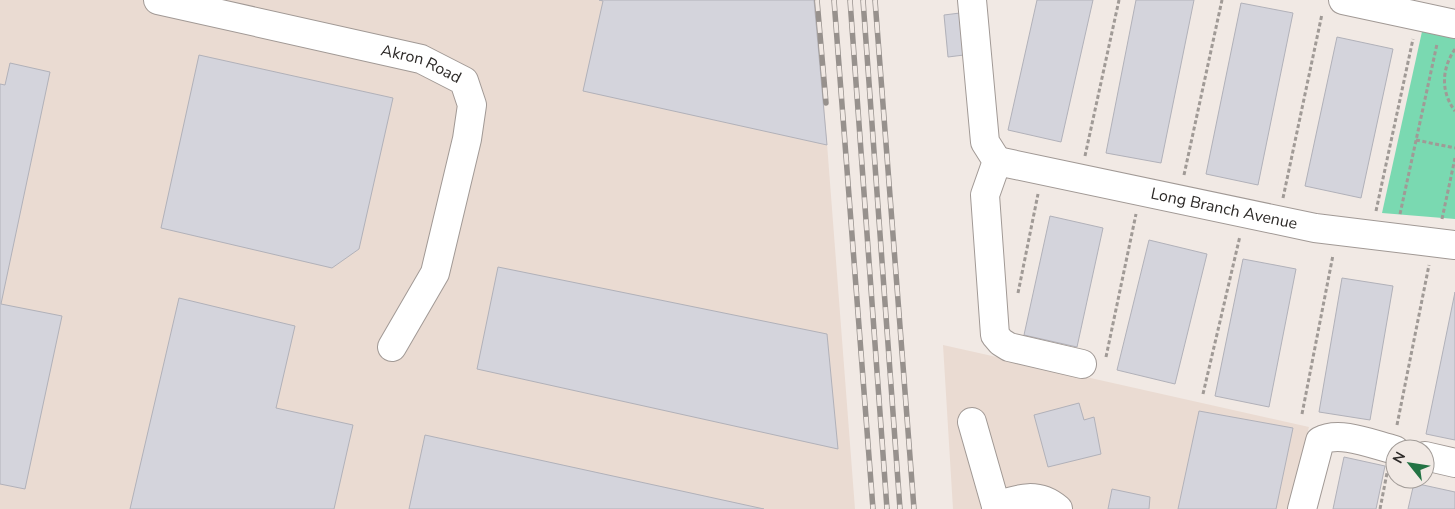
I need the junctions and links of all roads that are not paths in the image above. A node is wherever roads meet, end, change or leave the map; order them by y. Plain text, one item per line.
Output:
1 (158, 0) edge
2 (972, 0) edge
3 (1343, 0) edge
4 (1448, 22) edge
5 (997, 161) junction
6 (1444, 236) edge
7 (392, 347) dead end
8 (1082, 364) dead end
9 (972, 422) dead end
10 (1385, 447) edge
11 (1435, 458) edge
12 (1455, 463) edge
13 (996, 507) edge
14 (1058, 509) edge
15 (1302, 509) edge

1 - 7 street, Akron Road
2 - 5 street
3 - 4 street
5 - 6 street, Long Branch Avenue
5 - 8 street
9 - 13 street
10 - 15 street
11 - 12 street
13 - 14 street

